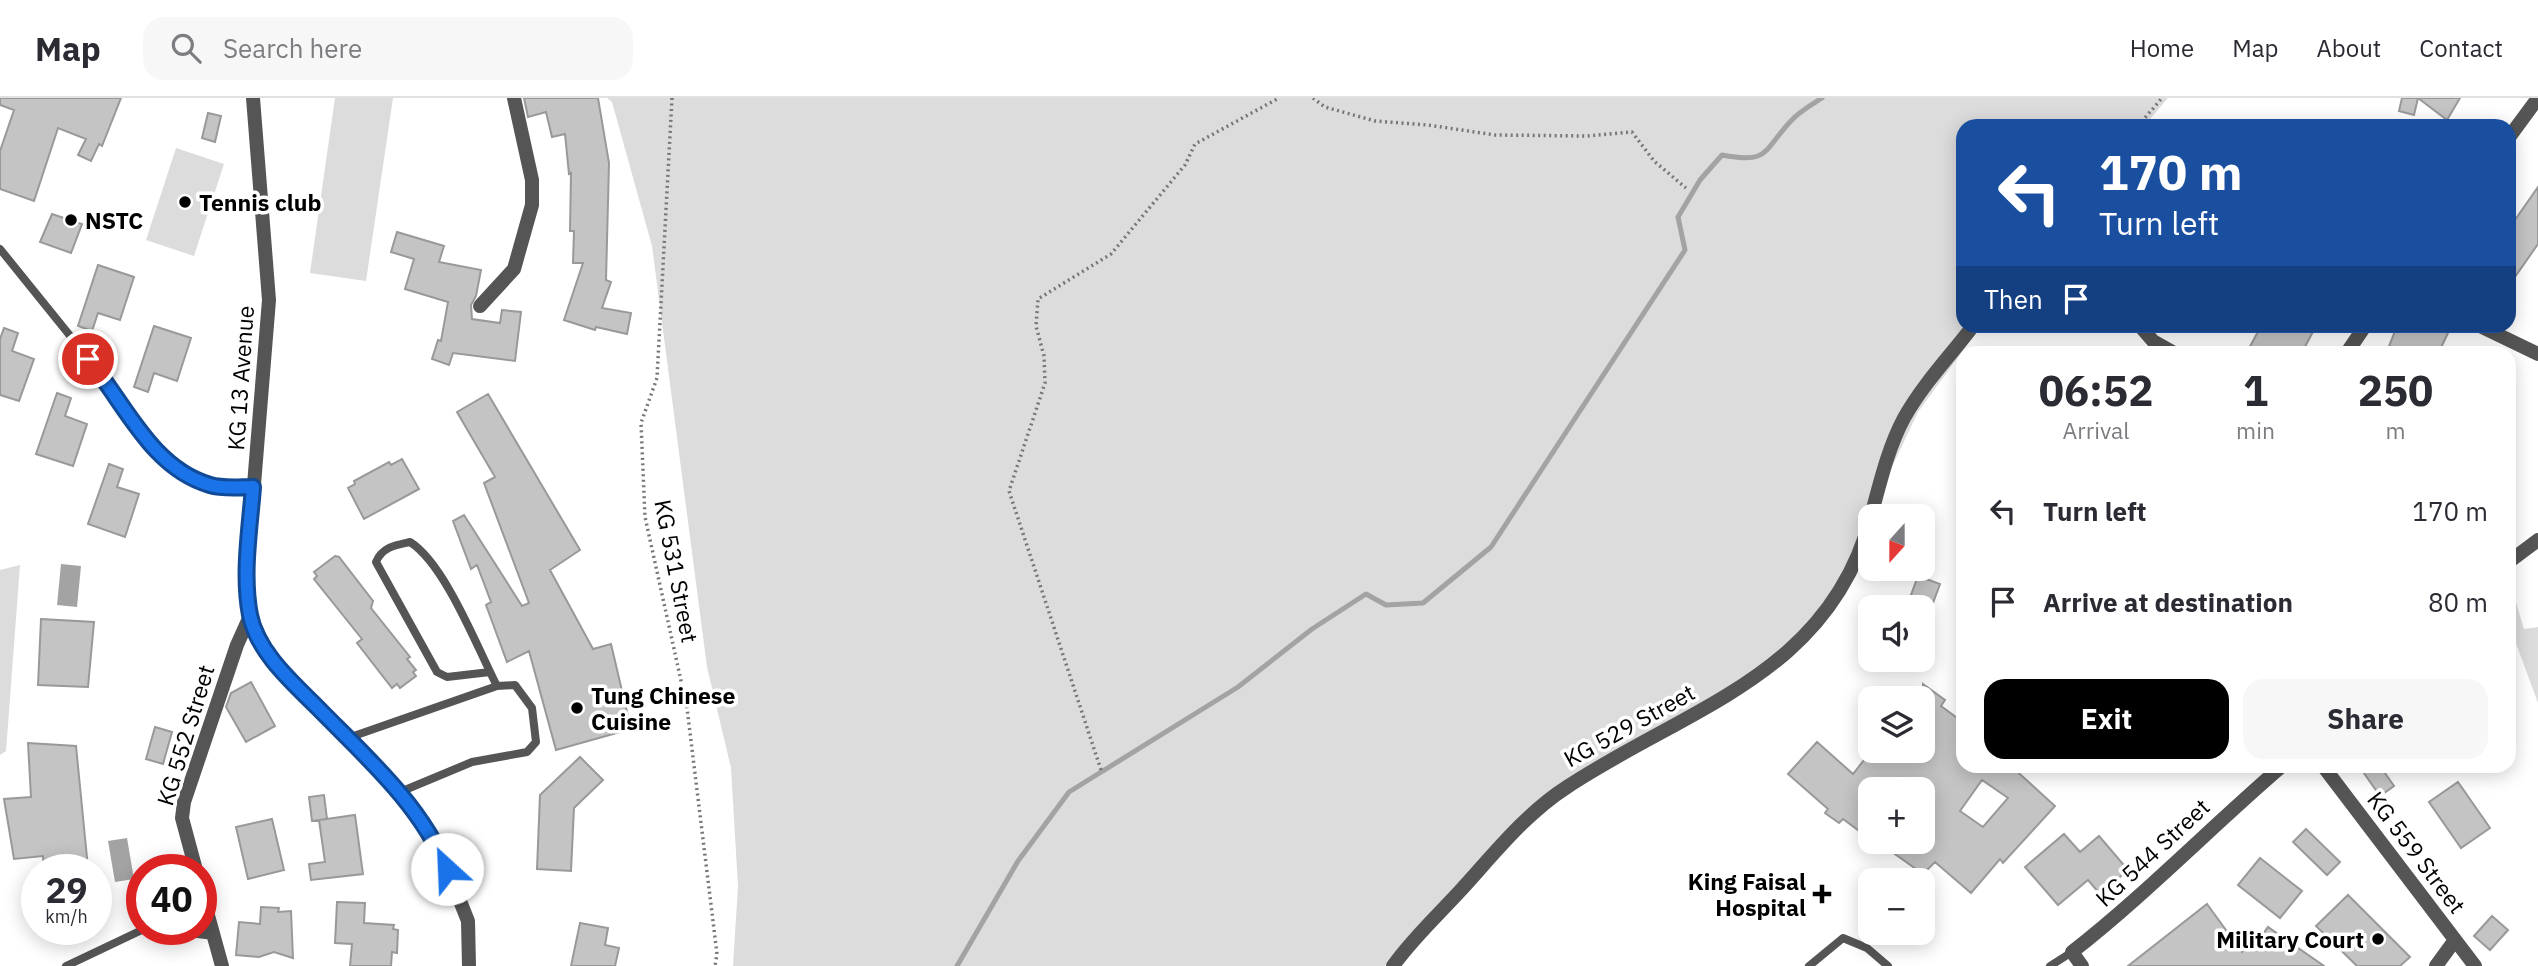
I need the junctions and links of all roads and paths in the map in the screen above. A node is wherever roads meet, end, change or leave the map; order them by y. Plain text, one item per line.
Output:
1 (253, 98) edge
2 (514, 98) edge
3 (671, 98) edge
4 (1279, 98) edge
5 (1313, 98) edge
6 (2162, 98) edge
7 (2538, 98) edge
8 (2144, 119) edge
9 (2516, 128) edge
10 (1686, 188) dead end
11 (0, 249) edge
12 (480, 306) dead end
13 (2146, 333) edge
14 (2494, 333) edge
15 (2162, 346) edge
16 (1956, 347) edge
17 (2538, 354) edge
18 (253, 487) junction
19 (1874, 504) edge
20 (2538, 540) edge
21 (1858, 553) edge
22 (2516, 556) edge
23 (250, 616) junction
24 (490, 672) junction
25 (497, 686) junction
26 (348, 738) junction
27 (1101, 770) dead end
28 (2274, 773) edge
29 (2328, 773) edge
30 (400, 792) junction
31 (191, 854) edge
32 (126, 938) edge
33 (2455, 940) junction
34 (216, 945) edge
35 (2071, 953) junction
36 (66, 966) edge
37 (222, 966) edge
38 (469, 966) edge
39 (715, 966) edge
40 (1393, 966) edge
41 (1810, 966) edge
42 (1888, 966) edge
43 (2050, 966) edge
44 (2082, 966) edge
45 (2436, 966) edge
46 (2475, 966) edge

1 - 18 street, KG 13 Avenue
2 - 12 street
3 - 39 path, KG 531 Street
4 - 27 path
5 - 10 path
6 - 8 path
7 - 9 street
11 - 18 lane
13 - 15 street
14 - 17 street
16 - 19 street, KG 529 Street
18 - 23 street, KG 13 Avenue
20 - 22 street
21 - 40 street, KG 529 Street
23 - 26 street, KG 13 Avenue
23 - 31 street, KG 552 Street
24 - 24 lane
24 - 25 lane
25 - 26 lane
25 - 30 lane
26 - 30 street, KG 13 Avenue
28 - 35 street, KG 544 Street
29 - 33 street, KG 559 Street
30 - 38 street, KG 13 Avenue
32 - 36 lane
33 - 45 street
33 - 46 street, KG 559 Street
34 - 37 street
35 - 43 lane, KG 544 Street
35 - 44 street
41 - 42 lane

